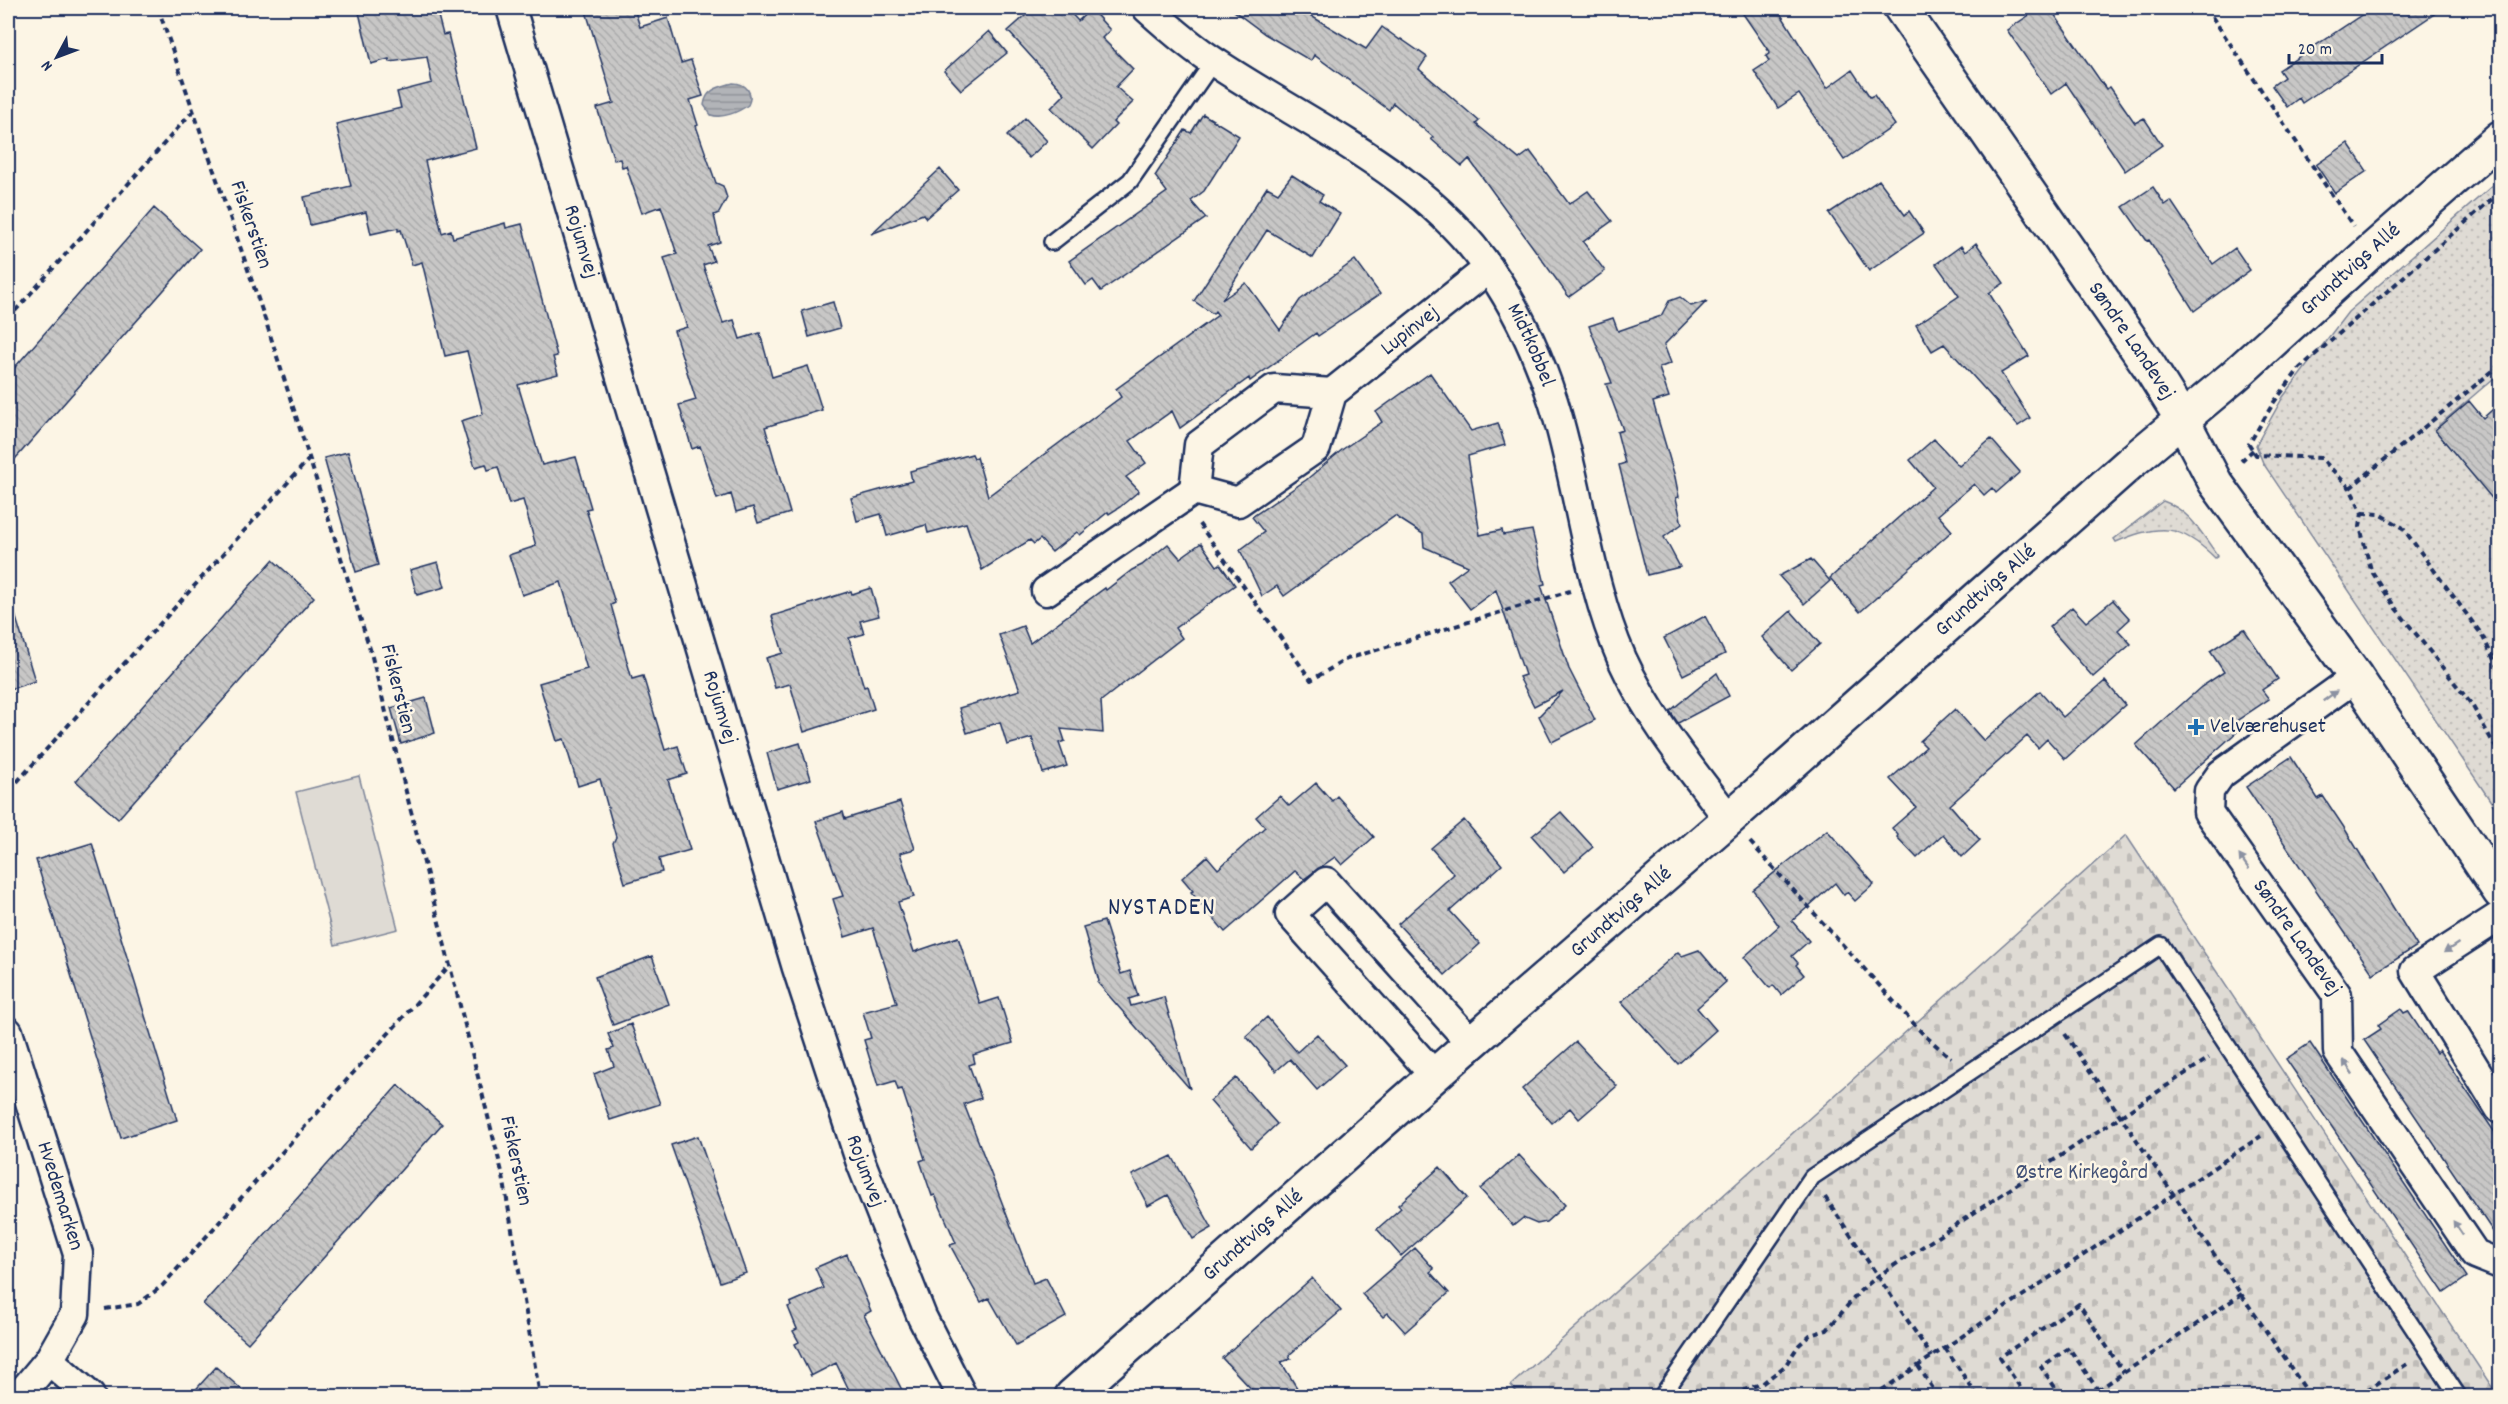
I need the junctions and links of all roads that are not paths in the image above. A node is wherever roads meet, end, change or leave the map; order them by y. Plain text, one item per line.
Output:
1 (511, 8) edge
2 (1147, 8) edge
3 (1901, 8) edge
4 (1214, 62) junction
5 (2500, 138) edge
6 (1052, 242) dead end
7 (1489, 268) junction
8 (1332, 393) junction
9 (2182, 419) junction
10 (1187, 494) junction
11 (1046, 591) dead end
12 (2356, 677) junction
13 (1729, 819) junction
14 (2500, 892) edge
15 (2500, 916) edge
16 (8, 1032) edge
17 (1471, 1043) junction
18 (1435, 1076) junction
19 (2500, 1109) edge
20 (2500, 1264) edge
21 (49, 1360) junction
22 (19, 1396) edge
23 (90, 1396) edge
24 (962, 1396) edge
25 (1072, 1396) edge
26 (1662, 1396) edge
27 (2458, 1396) edge

1 - 24 street, Rojumvej
2 - 4 street, Midtkobbel
3 - 9 street, Søndre Landevej
4 - 6 lane
4 - 7 street, Midtkobbel
5 - 9 street, Grundtvigs Allé
7 - 8 street, Lupinvej
7 - 13 street, Midtkobbel
8 - 10 street
8 - 10 street
9 - 12 street, Søndre Landevej
9 - 13 street, Grundtvigs Allé
10 - 11 street
12 - 14 street, Søndre Landevej
20 -> 12 street, Søndre Landevej
13 - 17 street, Grundtvigs Allé
15 -> 19 street
16 - 21 street, Hvedemarken
17 - 18 street, Grundtvigs Allé
17 - 18 street
18 - 25 street, Grundtvigs Allé
21 - 22 street, Hvedemarken
21 - 23 street
26 - 27 lane

